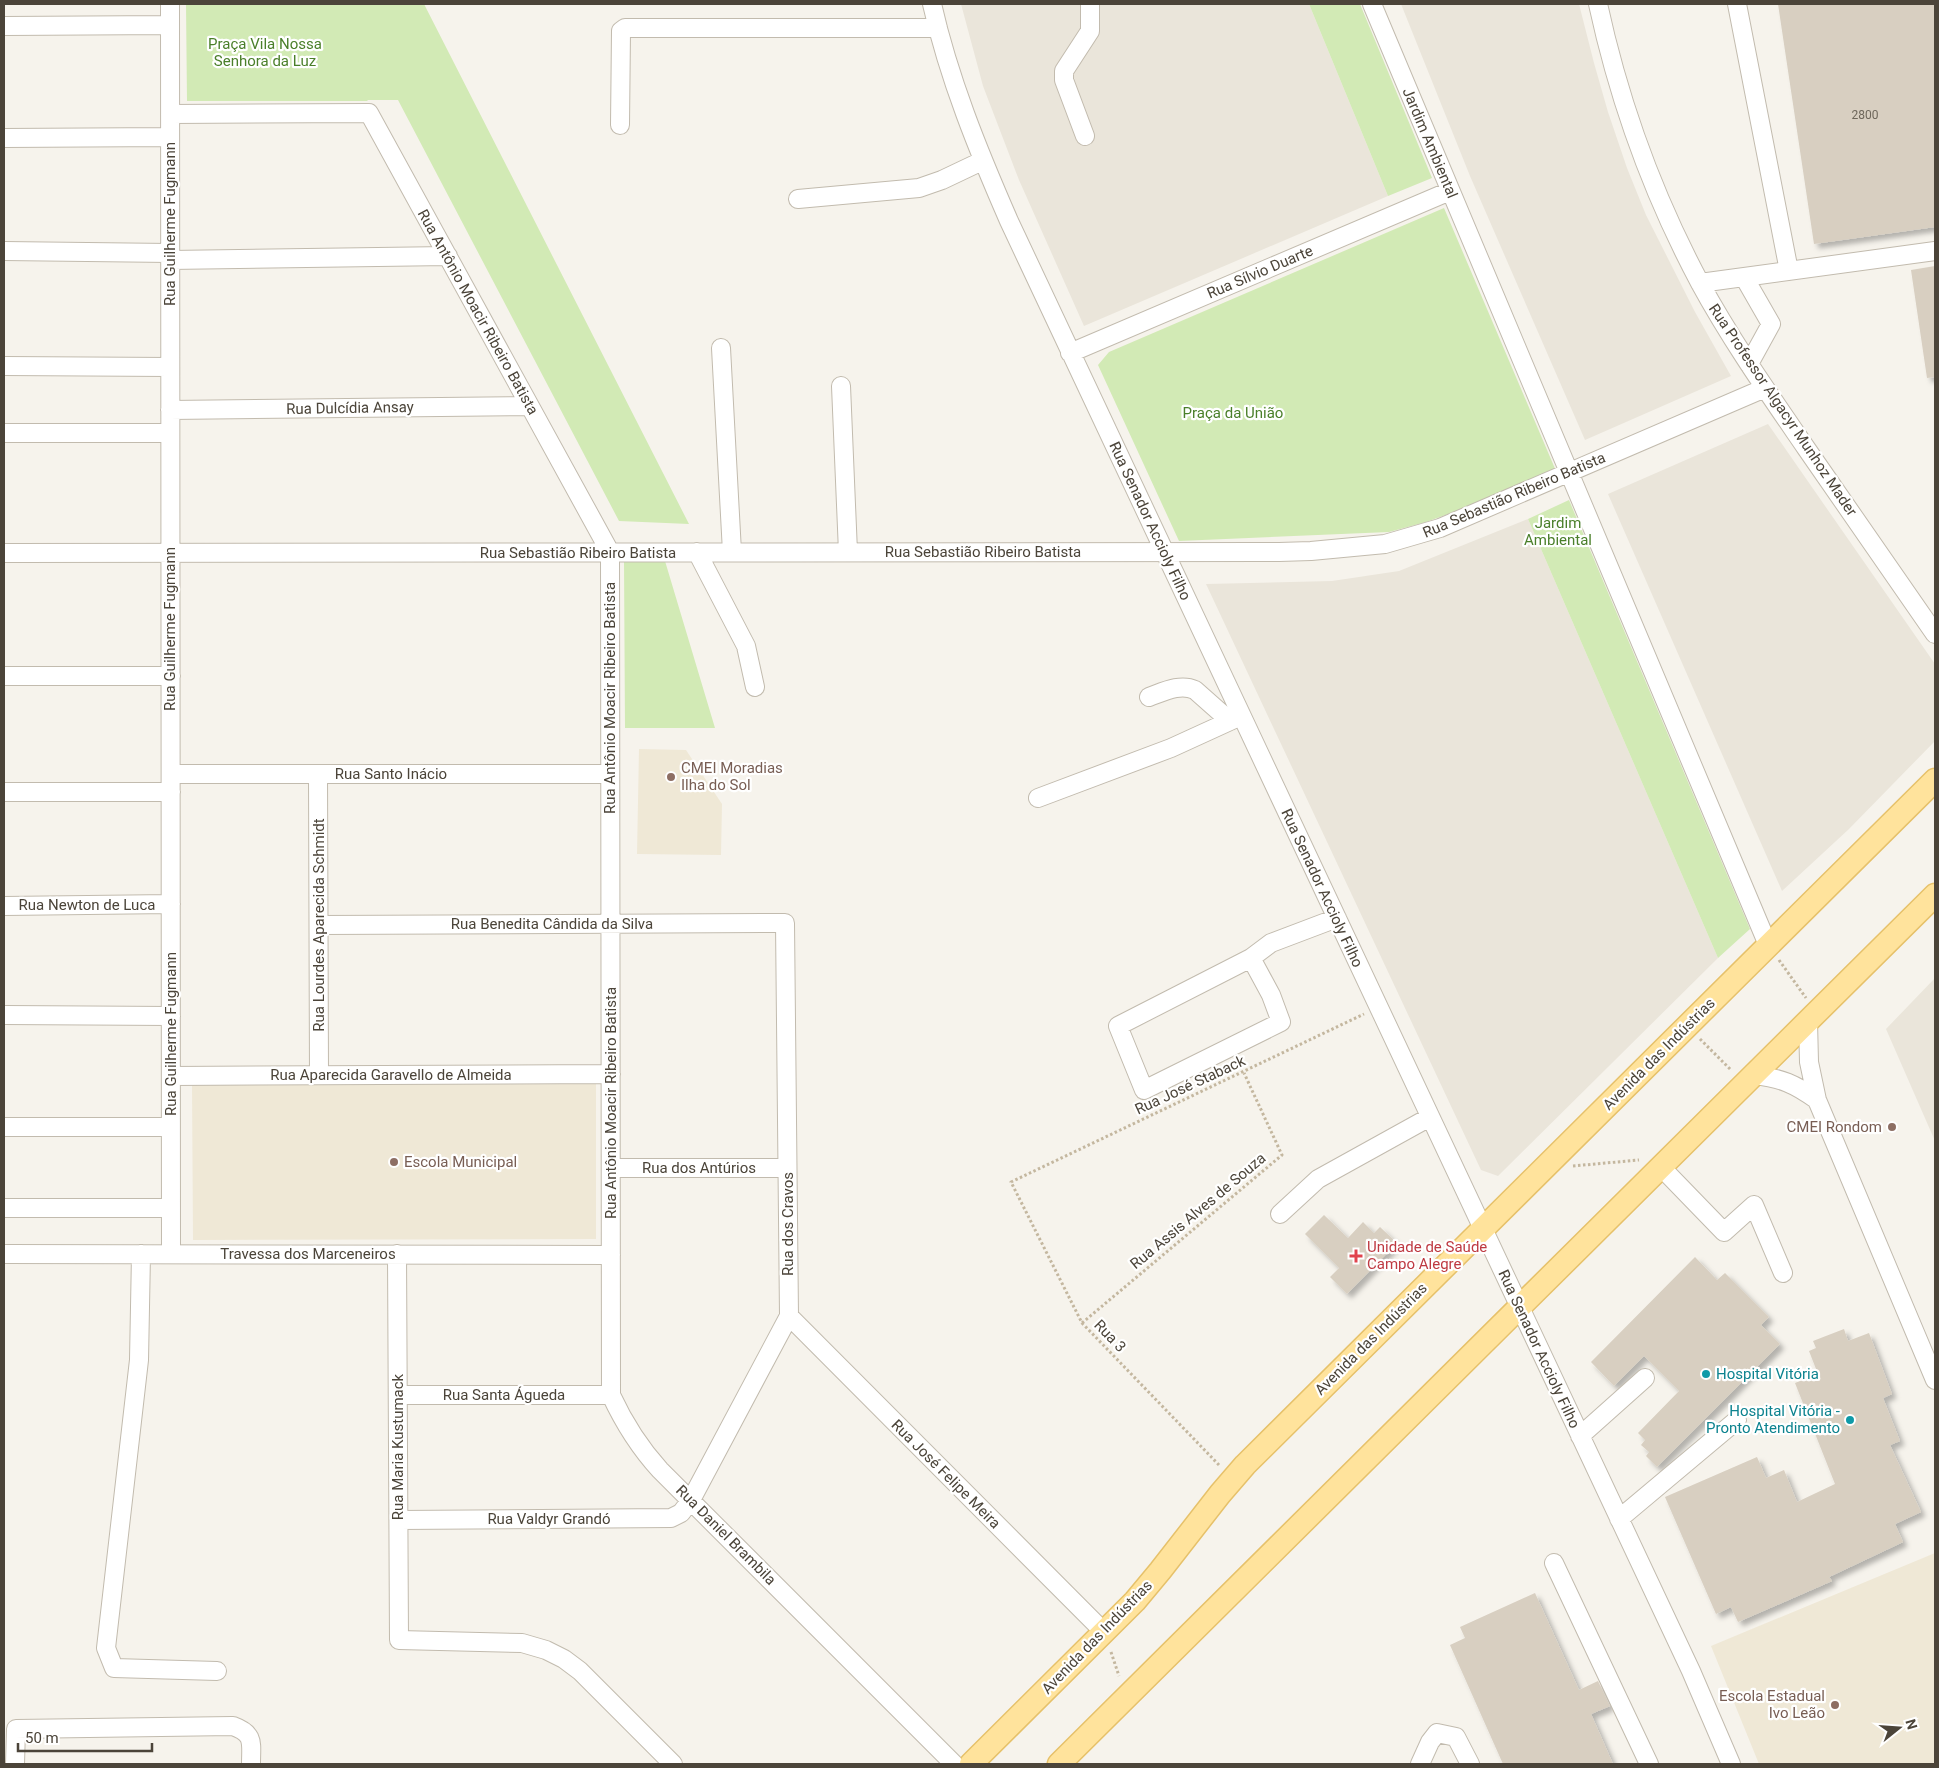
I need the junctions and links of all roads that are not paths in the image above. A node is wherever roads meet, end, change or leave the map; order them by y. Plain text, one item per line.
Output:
1 (170, 4) edge
2 (932, 4) edge
3 (1090, 4) edge
4 (1372, 4) edge
5 (1598, 4) edge
6 (1737, 4) edge
7 (170, 25) junction
8 (4, 26) edge
9 (938, 28) junction
10 (170, 114) junction
11 (620, 124) dead end
12 (1085, 136) dead end
13 (170, 137) junction
14 (4, 138) edge
15 (982, 161) junction
16 (1450, 191) junction
17 (798, 200) dead end
18 (4, 251) edge
19 (1935, 251) edge
20 (170, 256) junction
21 (448, 256) junction
22 (1789, 271) junction
23 (1744, 277) junction
24 (1700, 283) junction
25 (721, 348) dead end
26 (1070, 353) junction
27 (1749, 364) junction
28 (4, 366) edge
29 (170, 366) junction
30 (841, 386) dead end
31 (1765, 388) junction
32 (529, 406) junction
33 (170, 410) junction
34 (4, 433) edge
35 (170, 433) junction
36 (1569, 472) junction
37 (610, 552) junction
38 (697, 552) junction
39 (732, 552) junction
40 (848, 552) junction
41 (1164, 552) junction
42 (170, 553) junction
43 (4, 554) edge
44 (1935, 634) edge
45 (4, 676) edge
46 (171, 676) junction
47 (755, 687) dead end
48 (1149, 697) dead end
49 (1236, 719) junction
50 (171, 774) junction
51 (318, 774) junction
52 (610, 774) junction
53 (1935, 780) edge
54 (4, 792) edge
55 (170, 792) junction
56 (1038, 798) dead end
57 (1935, 895) edge
58 (171, 904) junction
59 (4, 906) edge
60 (1337, 918) junction
61 (785, 923) joint
62 (610, 924) junction
63 (319, 925) junction
64 (1768, 945) junction
65 (1251, 958) junction
66 (4, 1015) edge
67 (171, 1016) junction
68 (1812, 1017) junction
69 (611, 1074) junction
70 (319, 1075) junction
71 (171, 1076) junction
72 (1750, 1079) junction
73 (1817, 1100) junction
74 (1430, 1117) junction
75 (4, 1127) edge
76 (171, 1127) junction
77 (1666, 1162) junction
78 (611, 1168) junction
79 (788, 1168) junction
80 (4, 1208) edge
81 (171, 1208) junction
82 (1280, 1214) dead end
83 (1483, 1229) junction
84 (4, 1254) edge
85 (141, 1254) junction
86 (171, 1254) junction
87 (398, 1254) junction
88 (611, 1255) junction
89 (1783, 1273) dead end
90 (1519, 1307) junction
91 (789, 1316) junction
92 (1645, 1378) dead end
93 (1935, 1380) edge
94 (611, 1394) junction
95 (398, 1395) junction
96 (1737, 1420) dead end
97 (1580, 1436) junction
98 (691, 1500) junction
99 (1619, 1519) junction
100 (399, 1520) junction
101 (1554, 1562) dead end
102 (1104, 1632) junction
103 (217, 1671) dead end
104 (15, 1764) edge
105 (251, 1764) edge
106 (673, 1764) edge
107 (954, 1764) edge
108 (971, 1764) edge
109 (1059, 1764) edge
110 (1420, 1764) edge
111 (1470, 1764) edge
112 (1649, 1764) edge
113 (1731, 1764) edge

1 - 7 street, Rua Guilherme Fugmann
2 - 9 street, Rua Senador Accioly Filho
3 - 12 street
4 - 16 street, Jardim Ambiental
5 - 24 street, Rua Professor Algacyr Munhoz Mader
6 - 22 street
7 - 8 street
7 - 10 street, Rua Guilherme Fugmann
9 - 11 street
9 - 15 street, Rua Senador Accioly Filho
10 - 13 street, Rua Guilherme Fugmann
10 - 21 street, Rua Antônio Moacir Ribeiro Batista
13 - 14 street
13 - 20 street, Rua Guilherme Fugmann
15 - 17 street
15 - 26 street, Rua Senador Accioly Filho
16 - 26 street, Rua Sílvio Duarte
16 - 36 street, Jardim Ambiental
18 - 20 street
19 - 22 street
20 - 21 street
20 - 29 street, Rua Guilherme Fugmann
21 - 32 street, Rua Antônio Moacir Ribeiro Batista
22 - 23 street
23 - 24 street
23 - 27 street
24 - 27 street, Rua Professor Algacyr Munhoz Mader
25 - 39 street
26 - 41 street, Rua Senador Accioly Filho
27 - 31 street, Rua Professor Algacyr Munhoz Mader
28 - 29 street
29 - 33 street, Rua Guilherme Fugmann
30 - 40 street
31 - 36 street, Rua Sebastião Ribeiro Batista
31 - 44 street, Rua Professor Algacyr Munhoz Mader
32 - 33 street, Rua Dulcídia Ansay
32 - 37 street, Rua Antônio Moacir Ribeiro Batista
33 - 35 street, Rua Guilherme Fugmann
34 - 35 street
35 - 42 street, Rua Guilherme Fugmann
36 - 41 street, Rua Sebastião Ribeiro Batista
36 - 64 street, Jardim Ambiental
37 - 38 street, Rua Sebastião Ribeiro Batista
37 - 42 street, Rua Sebastião Ribeiro Batista
37 - 52 street, Rua Antônio Moacir Ribeiro Batista
38 - 39 street, Rua Sebastião Ribeiro Batista
38 - 47 street
39 - 40 street, Rua Sebastião Ribeiro Batista
40 - 41 street, Rua Sebastião Ribeiro Batista
41 - 49 street, Rua Senador Accioly Filho
42 - 43 street, Rua Sebastião Ribeiro Batista
42 - 46 street, Rua Guilherme Fugmann
45 - 46 street
46 - 50 street, Rua Guilherme Fugmann
48 - 49 street
49 - 56 street
49 - 60 street, Rua Senador Accioly Filho
50 - 51 street, Rua Santo Inácio
50 - 55 street, Rua Guilherme Fugmann
51 - 52 street, Rua Santo Inácio
51 - 63 street, Rua Lourdes Aparecida Schmidt
52 - 62 street, Rua Antônio Moacir Ribeiro Batista
53 - 64 main road, Avenida das Indústrias
54 - 55 street
55 - 58 street, Rua Guilherme Fugmann
57 - 68 main road
58 - 59 street, Rua Newton de Luca
58 - 67 street, Rua Guilherme Fugmann
60 - 65 street
60 - 74 street, Rua Senador Accioly Filho
61 - 62 street, Rua Benedita Cândida da Silva
61 - 79 street, Rua dos Cravos
62 - 63 street, Rua Benedita Cândida da Silva
62 - 69 street, Rua Antônio Moacir Ribeiro Batista
63 - 70 street, Rua Lourdes Aparecida Schmidt
64 - 83 main road, Avenida das Indústrias
65 - 65 street
66 - 67 street
67 - 71 street, Rua Guilherme Fugmann
68 - 72 main road
68 - 73 street
69 - 70 street, Rua Aparecida Garavello de Almeida
69 - 78 street, Rua Antônio Moacir Ribeiro Batista
70 - 71 street, Rua Aparecida Garavello de Almeida
71 - 76 street, Rua Guilherme Fugmann
72 - 73 street
72 - 77 main road
73 - 93 street
74 - 82 street
74 - 83 street, Rua Senador Accioly Filho
75 - 76 street
76 - 81 street, Rua Guilherme Fugmann
77 - 89 street
77 - 90 main road
78 - 79 street, Rua dos Antúrios
78 - 88 street, Rua Antônio Moacir Ribeiro Batista
79 - 91 street, Rua dos Cravos
80 - 81 street
81 - 86 street, Rua Guilherme Fugmann
83 - 90 street, Rua Senador Accioly Filho
83 - 102 main road, Avenida das Indústrias
84 - 85 street, Travessa dos Marceneiros
85 - 86 street, Travessa dos Marceneiros
85 - 103 street
86 - 87 street, Travessa dos Marceneiros
87 - 88 street, Travessa dos Marceneiros
87 - 95 street, Rua Maria Kustumack
88 - 94 street, Rua Daniel Brambila
90 - 97 street, Rua Senador Accioly Filho
90 - 109 main road
91 - 98 street, Rua dos Cravos
91 - 102 street, Rua José Felipe Meira
92 - 97 street
94 - 95 street, Rua Santa Águeda
94 - 98 street, Rua Daniel Brambila
95 - 100 street, Rua Maria Kustumack
96 - 99 street
97 - 99 street, Rua Senador Accioly Filho
98 - 100 street, Rua Valdyr Grandó
98 - 107 street, Rua Daniel Brambila
99 - 113 street, Rua Senador Accioly Filho
100 - 106 street, Rua Maria Kustumack
101 - 112 street
102 - 108 main road, Avenida das Indústrias
104 - 105 street
110 - 111 street

